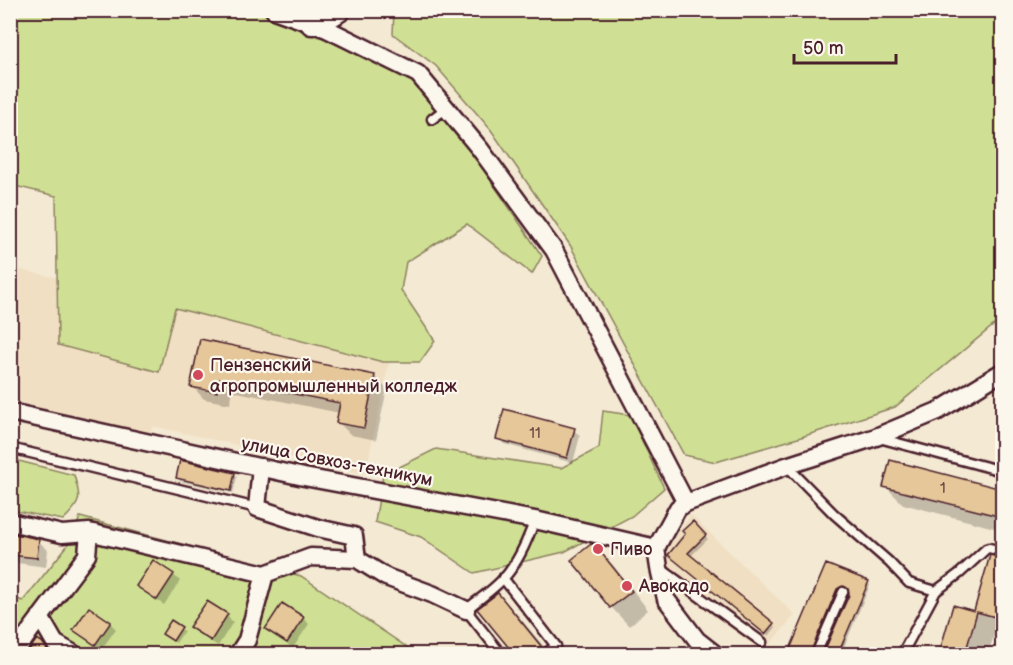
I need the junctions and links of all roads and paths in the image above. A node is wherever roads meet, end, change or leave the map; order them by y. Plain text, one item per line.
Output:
1 (274, 10) edge
2 (339, 10) edge
3 (347, 10) edge
4 (310, 17) edge
5 (351, 40) junction
6 (448, 110) junction
7 (432, 119) dead end
8 (1002, 372) edge
9 (10, 412) edge
10 (876, 437) junction
11 (10, 448) edge
12 (786, 466) junction
13 (261, 467) junction
14 (1002, 471) edge
15 (686, 502) junction
16 (257, 508) junction
17 (535, 520) junction
18 (10, 522) edge
19 (88, 532) junction
20 (656, 548) junction
21 (1002, 551) edge
22 (357, 560) junction
23 (659, 568) junction
24 (265, 574) junction
25 (503, 578) junction
26 (936, 591) junction
27 (843, 592) dead end
28 (466, 610) junction
29 (40, 618) junction
30 (762, 642) dead end
31 (247, 650) edge
32 (14, 654) edge
33 (74, 654) edge
34 (501, 654) edge
35 (546, 654) edge
36 (715, 654) edge
37 (816, 654) edge
38 (902, 654) edge

1 - 4 street
2 - 4 street
3 - 5 street
4 - 5 street
5 - 6 street
6 - 7 lane
6 - 15 street
8 - 10 street
9 - 13 street, улица Совхоз-техникум
10 - 12 street
10 - 14 lane
11 - 16 lane
12 - 15 street
12 - 26 lane
13 - 16 street
13 - 17 street, улица Совхоз-техникум
15 - 20 street
16 - 22 street
17 - 20 street, улица Совхоз-техникум
17 - 25 lane
18 - 19 street
19 - 24 street
19 - 29 street
20 - 23 street
21 - 26 lane
22 - 24 street
22 - 28 street
23 - 30 lane
23 - 36 street
24 - 31 street
25 - 28 lane
25 - 35 lane
26 - 38 lane
27 - 37 lane
28 - 34 lane
29 - 32 street
29 - 33 street

